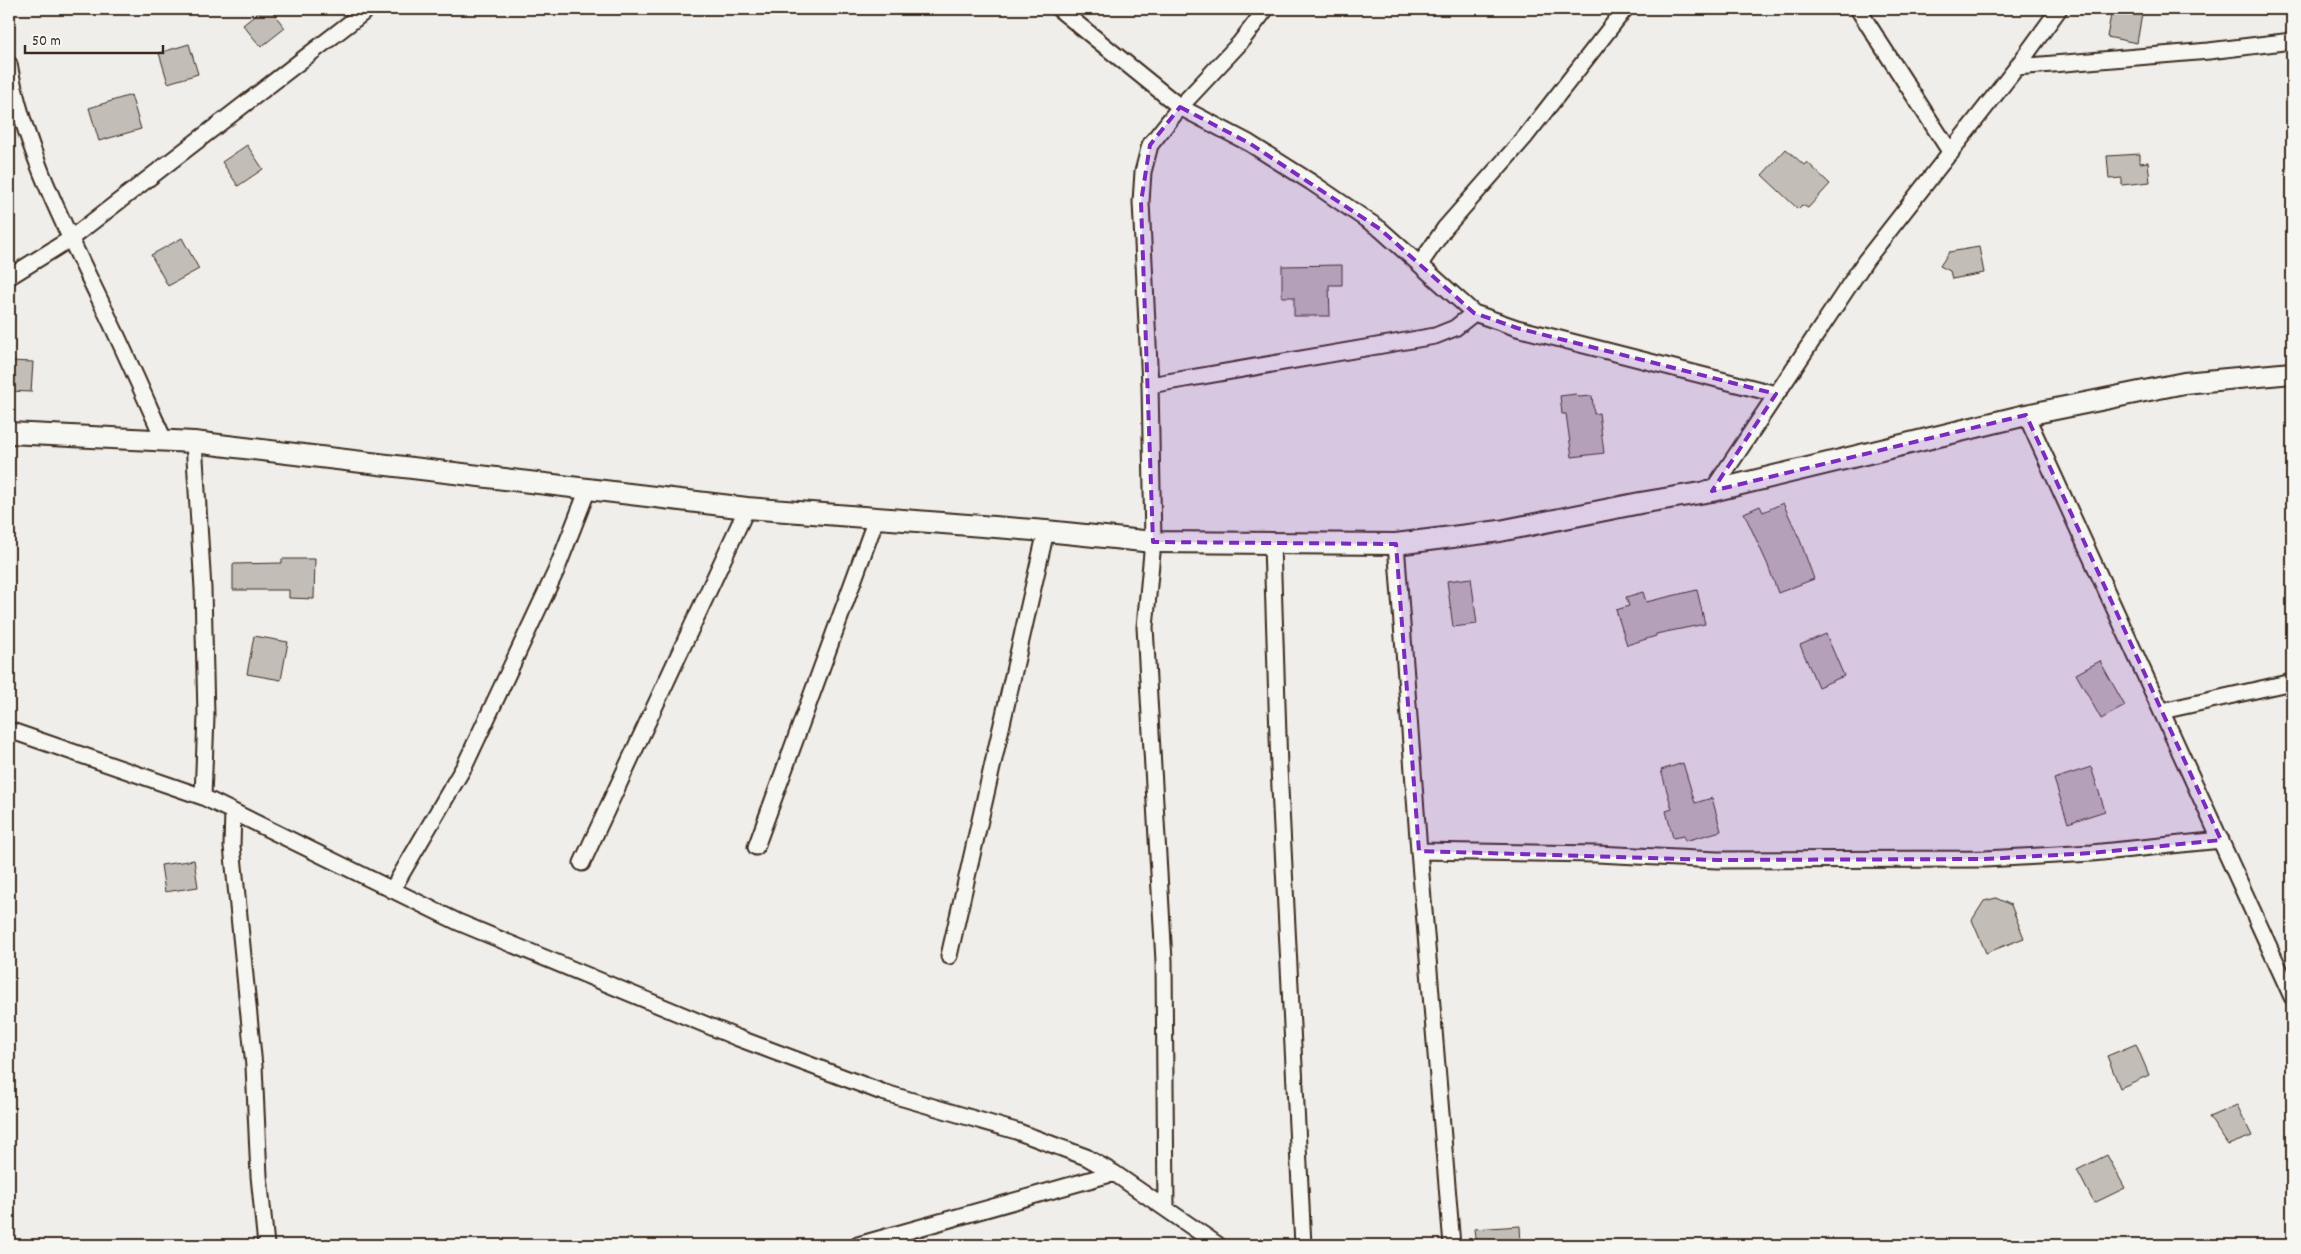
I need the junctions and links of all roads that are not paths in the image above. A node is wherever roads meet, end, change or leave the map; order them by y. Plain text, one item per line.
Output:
1 (368, 9) edge
2 (1059, 9) edge
3 (1266, 9) edge
4 (1625, 9) edge
5 (1858, 9) edge
6 (2059, 9) edge
7 (2292, 41) edge
8 (9, 64) edge
9 (2017, 67) junction
10 (1180, 107) junction
11 (1951, 153) junction
12 (70, 239) junction
13 (1420, 264) junction
14 (9, 277) edge
15 (1474, 313) junction
16 (2292, 373) edge
17 (1150, 385) junction
18 (1776, 394) junction
19 (2026, 415) junction
20 (9, 432) edge
21 (164, 440) junction
22 (194, 442) junction
23 (588, 489) junction
24 (1712, 491) junction
25 (747, 508) junction
26 (876, 519) junction
27 (1046, 531) junction
28 (1153, 542) junction
29 (1396, 544) junction
30 (1272, 545) junction
31 (2292, 682) edge
32 (2162, 711) junction
33 (9, 730) edge
34 (203, 797) junction
35 (233, 812) junction
36 (2221, 840) junction
37 (756, 847) dead end
38 (1419, 851) junction
39 (582, 863) dead end
40 (392, 890) junction
41 (949, 956) dead end
42 (2292, 997) edge
43 (1114, 1173) junction
44 (1166, 1210) junction
45 (266, 1245) edge
46 (858, 1245) edge
47 (1218, 1245) edge
48 (1303, 1245) edge
49 (1452, 1245) edge

1 - 12 street
2 - 10 street
3 - 10 street
4 - 13 street
5 - 11 street
6 - 9 street
7 - 9 street
8 - 12 street
9 - 11 street
10 - 13 street
10 - 17 street
11 - 18 street
12 - 14 street
12 - 21 street
13 - 15 street
15 - 17 street
15 - 18 street
16 - 19 street
17 - 28 street
18 - 24 street
19 - 24 street
19 - 32 street
20 - 21 street
21 - 22 street
22 - 23 street
22 - 34 street
23 - 25 street
23 - 40 street
24 - 29 street
25 - 26 street
25 - 39 street
26 - 27 street
26 - 37 street
27 - 28 street
27 - 41 street
28 - 30 street
28 - 44 street
29 - 30 street
29 - 38 street
30 - 48 street
31 - 32 street
32 - 36 street
33 - 34 street
34 - 35 street
35 - 40 street
35 - 45 street
36 - 38 street
36 - 42 street
38 - 49 street
40 - 43 street
43 - 44 street
43 - 46 street
44 - 47 street

